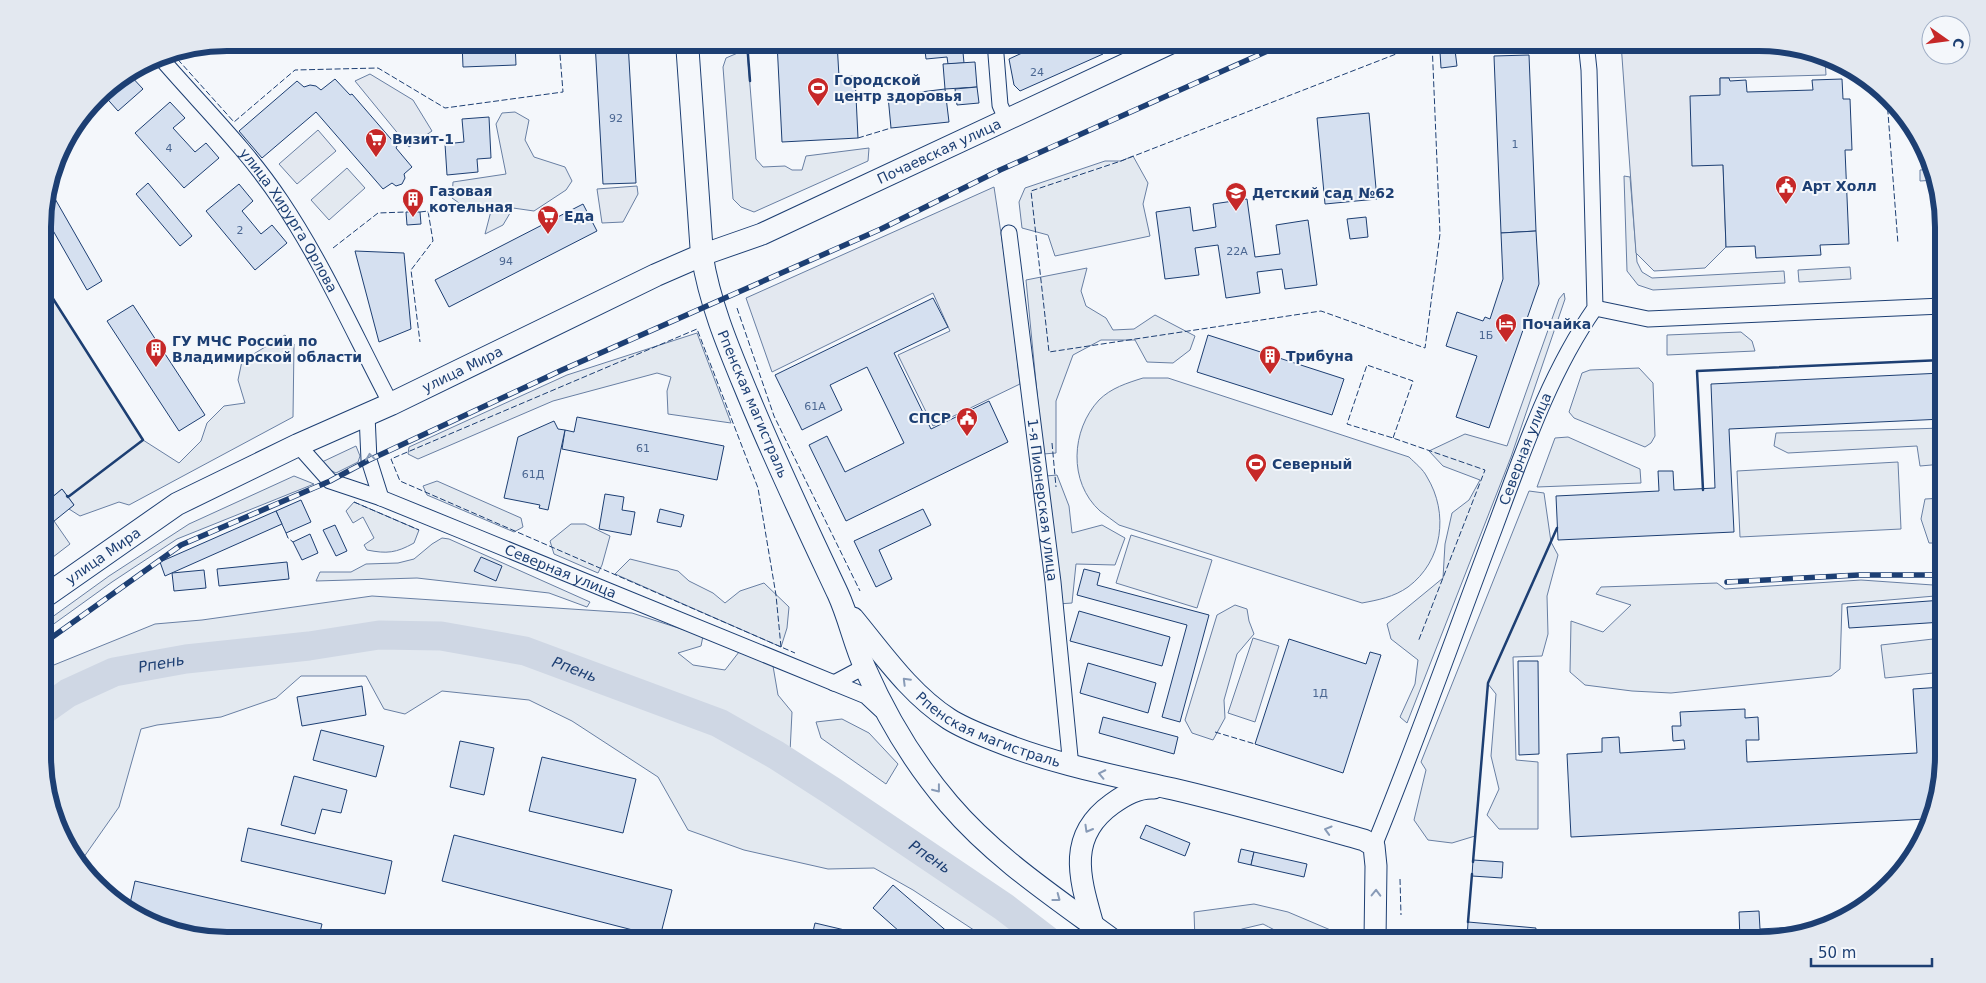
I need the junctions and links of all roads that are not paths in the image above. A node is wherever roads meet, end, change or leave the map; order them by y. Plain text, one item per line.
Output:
1 (996, 51) edge
2 (1153, 51) edge
3 (1587, 51) edge
4 (688, 52) edge
5 (165, 63) edge
6 (1007, 121) junction
7 (1009, 233) dead end
8 (702, 255) junction
9 (1935, 306) edge
10 (1595, 308) junction
11 (391, 404) junction
12 (367, 415) junction
13 (298, 445) junction
14 (381, 498) junction
15 (51, 592) edge
16 (842, 604) junction
17 (864, 667) junction
18 (834, 683) junction
19 (889, 717) junction
20 (1071, 767) junction
21 (1174, 790) junction
22 (1374, 846) junction
23 (1093, 926) junction
24 (1101, 931) edge
25 (1375, 931) edge

1 - 6 street
2 - 6 main road, Почаевская улица
3 - 10 street
4 - 8 main road
5 - 11 street, улица Хирурга Орлова
6 - 8 main road, Почаевская улица
7 - 20 street, 1-я Пионерская улица
8 - 11 main road, улица Мира
8 - 16 main road, Рпенская магистраль
9 - 10 street
10 - 22 street, Северная улица
11 - 12 main road, улица Мира
12 - 13 main road, улица Мира
14 -> 12 street
13 - 14 street, Северная улица
13 - 15 main road, улица Мира
14 - 18 street, Северная улица
16 - 17 main road, Рпенская магистраль
20 -> 16 main road, Рпенская магистраль
17 - 18 street
17 - 19 main road, Рпенская магистраль
18 - 19 street, Северная улица
19 -> 23 main road, Рпенская магистраль
21 -> 20 main road, Рпенская магистраль
22 -> 21 main road, Рпенская магистраль
21 -> 23 main road, Рпенская магистраль
25 -> 22 main road
23 - 24 main road, Рпенская магистраль

